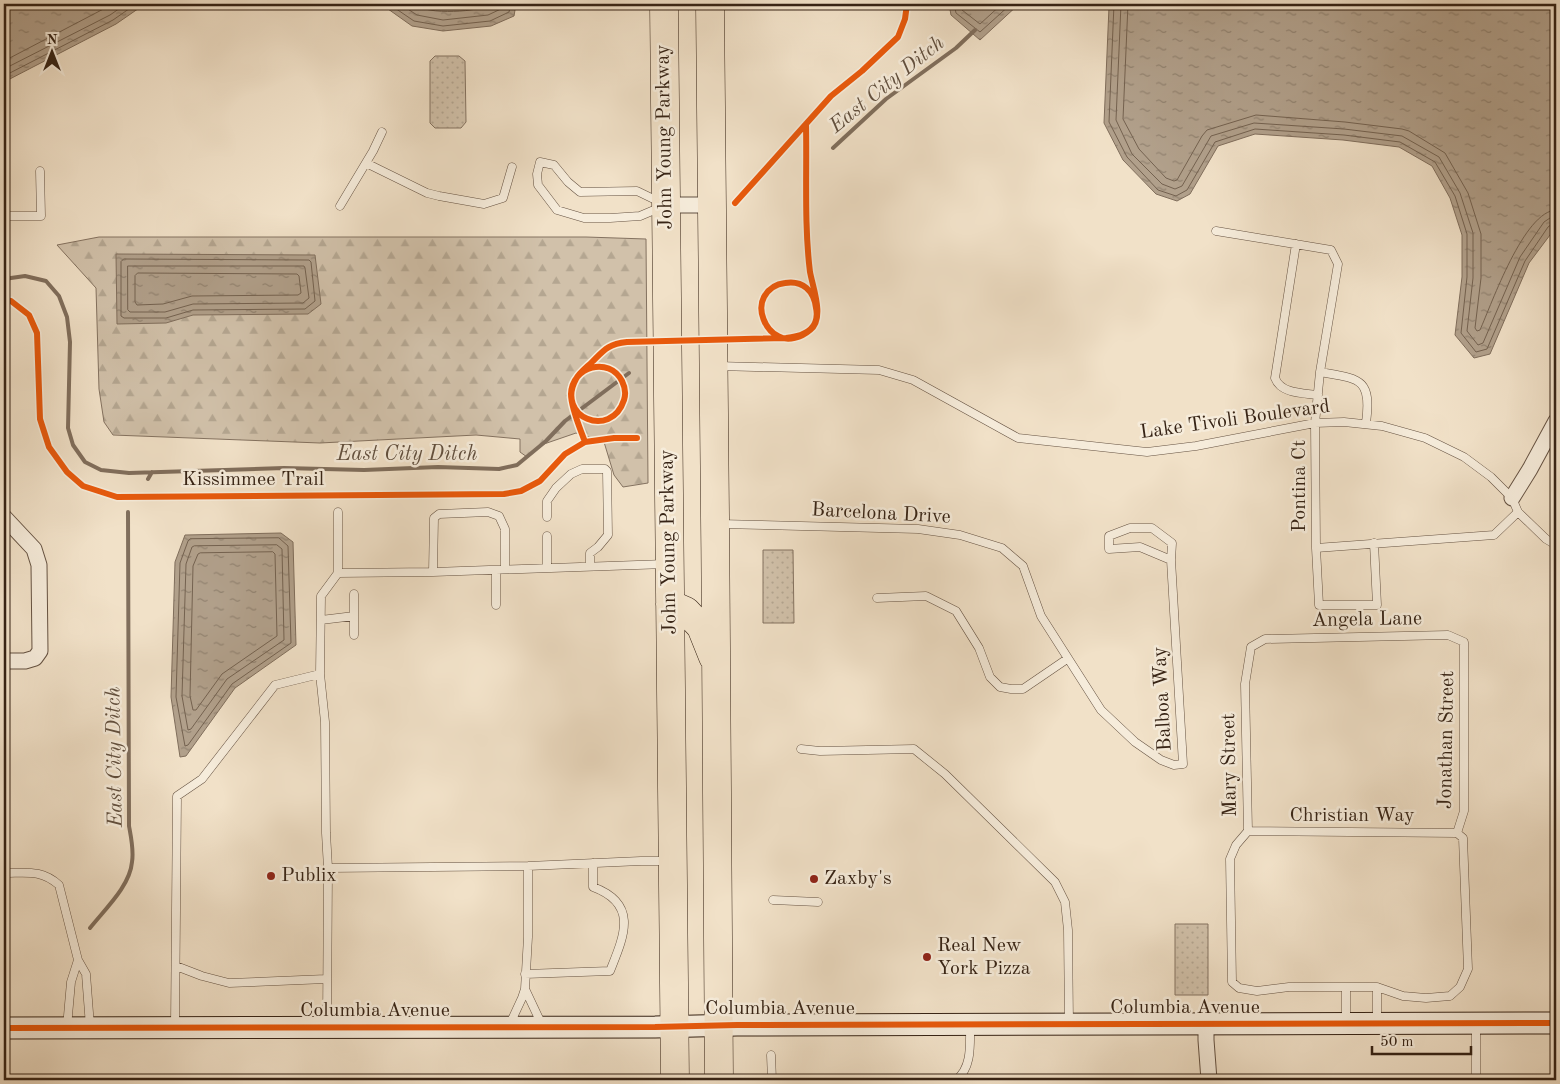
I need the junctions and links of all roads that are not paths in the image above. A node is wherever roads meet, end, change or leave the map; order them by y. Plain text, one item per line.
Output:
1 (664, 4) edge
2 (710, 4) edge
3 (382, 132) dead end
4 (366, 163) junction
5 (512, 167) dead end
6 (40, 171) dead end
7 (712, 204) junction
8 (666, 205) junction
9 (340, 206) dead end
10 (4, 216) edge
11 (1216, 231) dead end
12 (1296, 244) junction
13 (713, 366) junction
14 (1320, 372) junction
15 (1318, 395) junction
16 (1315, 423) junction
17 (1366, 423) junction
18 (1554, 431) edge
19 (1512, 498) junction
20 (338, 512) dead end
21 (1518, 512) junction
22 (4, 517) edge
23 (547, 517) dead end
24 (715, 523) junction
25 (547, 536) dead end
26 (1374, 543) junction
27 (1556, 545) edge
28 (1316, 548) junction
29 (1171, 560) junction
30 (670, 564) junction
31 (590, 566) junction
32 (547, 568) junction
33 (505, 569) junction
34 (496, 570) junction
35 (433, 572) junction
36 (338, 573) junction
37 (354, 594) dead end
38 (877, 598) dead end
39 (670, 604) junction
40 (496, 605) dead end
41 (354, 616) junction
42 (321, 620) junction
43 (354, 635) dead end
44 (1265, 639) joint
45 (1464, 647) joint
46 (1067, 659) junction
47 (4, 661) edge
48 (717, 667) junction
49 (320, 674) junction
50 (801, 749) dead end
51 (1248, 831) junction
52 (1457, 832) junction
53 (673, 861) junction
54 (593, 863) junction
55 (528, 866) junction
56 (328, 868) junction
57 (4, 873) edge
58 (773, 900) dead end
59 (818, 902) dead end
60 (78, 960) junction
61 (176, 966) junction
62 (525, 974) junction
63 (326, 979) junction
64 (1346, 987) junction
65 (1377, 987) junction
66 (525, 989) junction
67 (1556, 1022) edge
68 (1346, 1023) junction
69 (1377, 1023) junction
70 (1476, 1023) junction
71 (1206, 1024) junction
72 (970, 1025) junction
73 (1070, 1025) junction
74 (509, 1026) junction
75 (543, 1026) junction
76 (719, 1026) junction
77 (327, 1027) junction
78 (675, 1027) junction
79 (4, 1028) edge
80 (67, 1028) junction
81 (90, 1028) junction
82 (175, 1028) junction
83 (771, 1055) dead end
84 (675, 1080) edge
85 (719, 1080) edge
86 (772, 1080) edge
87 (956, 1080) edge
88 (1209, 1080) edge
89 (1476, 1080) edge

1 - 8 highway, John Young Parkway
2 - 7 highway
3 - 4 lane
4 - 5 lane
4 - 9 lane
6 - 10 lane
7 - 8 street
7 - 13 highway
8 - 8 lane
8 - 30 highway, John Young Parkway
11 - 12 lane
12 - 14 lane, Pontina Ct
12 - 15 lane
13 - 16 lane, Lake Tivoli Boulevard
13 - 24 highway
14 - 15 lane, Pontina Ct
14 - 17 lane
15 - 16 lane, Pontina Ct
16 - 17 lane, Lake Tivoli Boulevard
16 - 28 lane, Pontina Ct
17 - 19 lane, Lake Tivoli Boulevard
18 - 19 street
19 - 21 lane, Lake Tivoli Boulevard
20 - 36 lane
21 - 26 lane
21 - 27 lane, Lake Tivoli Boulevard
22 - 47 street
23 - 31 lane
24 - 46 lane, Barcelona Drive
24 - 48 highway
25 - 32 lane
26 - 28 lane
26 - 28 lane, Pontina Ct
29 - 29 lane
29 - 46 lane, Balboa Way
30 - 31 lane
30 - 39 highway, John Young Parkway
31 - 32 lane
32 - 33 lane
33 - 34 lane
33 - 35 lane
34 - 35 lane
34 - 40 lane
35 - 36 lane
36 - 42 lane
37 - 41 lane
38 - 46 lane
39 - 48 highway
39 - 53 highway, John Young Parkway
41 - 42 lane
41 - 43 lane
42 - 49 lane
44 - 45 lane, Angela Lane
44 - 51 lane, Mary Street
45 - 52 lane, Jonathan Street
48 - 76 highway
49 - 56 lane
49 - 61 lane
50 - 73 lane
51 - 52 lane, Christian Way
51 - 64 lane, Mary Street
52 - 65 lane, Jonathan Street
53 - 54 lane
53 - 78 highway, John Young Parkway
54 - 55 lane
54 - 62 lane
55 - 56 lane
55 - 62 lane
56 - 63 lane
57 - 60 lane
58 - 59 lane
60 - 80 lane
60 - 81 lane
61 - 63 lane
61 - 82 lane
62 - 66 lane
63 - 77 lane
64 - 65 lane
64 - 68 lane
65 - 69 lane
66 - 74 lane
66 - 75 lane
67 - 70 street, Columbia Avenue
68 - 69 street, Columbia Avenue
68 - 71 street, Columbia Avenue
69 - 70 street, Columbia Avenue
70 - 89 lane
71 - 73 street, Columbia Avenue
71 - 88 street
72 - 73 street, Columbia Avenue
72 - 76 street, Columbia Avenue
72 - 87 lane
74 - 75 street, Columbia Avenue
74 - 77 street, Columbia Avenue
75 - 78 street, Columbia Avenue
76 - 78 street, Columbia Avenue
76 - 85 highway
77 - 82 street, Columbia Avenue
78 - 84 highway, John Young Parkway
79 - 80 street, Columbia Avenue
80 - 81 street, Columbia Avenue
81 - 82 street, Columbia Avenue
83 - 86 lane

